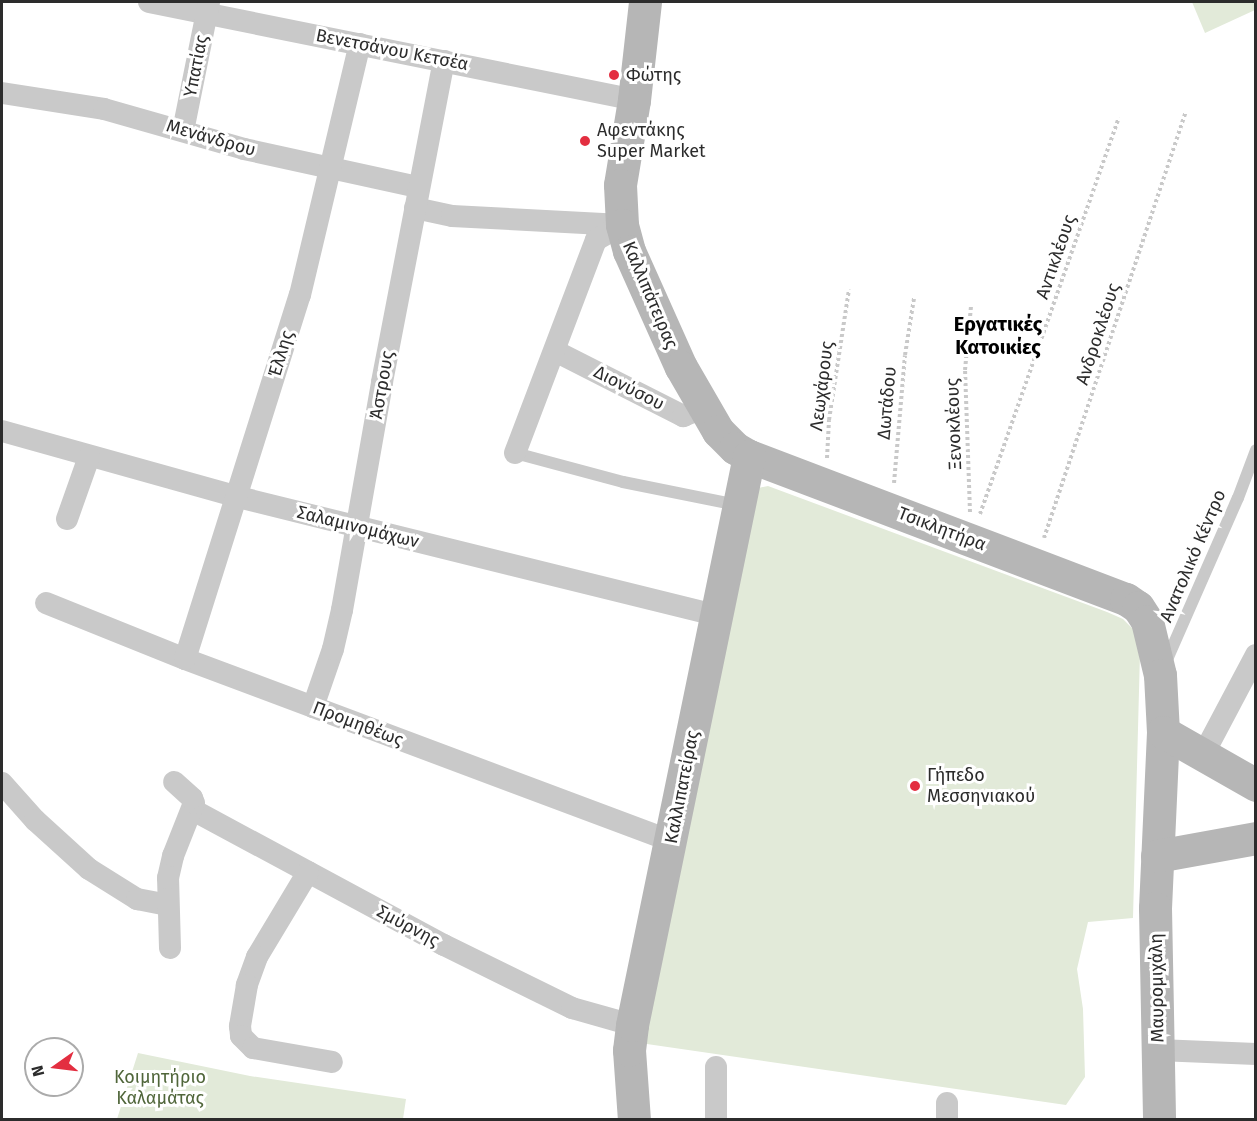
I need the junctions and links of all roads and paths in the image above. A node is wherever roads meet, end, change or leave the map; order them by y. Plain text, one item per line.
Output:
1 (149, 2) edge
2 (645, 2) edge
3 (208, 7) edge
4 (360, 44) junction
5 (444, 61) junction
6 (2, 93) edge
7 (634, 100) junction
8 (1186, 112) dead end
9 (1119, 118) dead end
10 (183, 130) junction
11 (330, 168) junction
12 (417, 197) junction
13 (622, 225) junction
14 (849, 290) dead end
15 (914, 298) dead end
16 (971, 306) dead end
17 (555, 351) junction
18 (703, 408) junction
19 (2, 431) edge
20 (1256, 450) edge
21 (515, 453) joint
22 (749, 456) junction
23 (89, 457) junction
24 (826, 486) junction
25 (238, 497) junction
26 (739, 506) junction
27 (892, 511) junction
28 (67, 519) dead end
29 (356, 526) junction
30 (971, 540) junction
31 (1036, 565) junction
32 (46, 603) dead end
33 (1134, 604) joint
34 (716, 615) junction
35 (1256, 656) edge
36 (185, 659) junction
37 (1160, 675) junction
38 (313, 707) junction
39 (1163, 732) junction
40 (1203, 755) junction
41 (174, 782) dead end
42 (2, 783) edge
43 (1256, 785) edge
44 (193, 810) junction
45 (1256, 838) edge
46 (671, 841) junction
47 (1157, 856) junction
48 (308, 872) junction
49 (167, 905) junction
50 (170, 948) dead end
51 (632, 1025) junction
52 (1158, 1050) junction
53 (1256, 1054) edge
54 (332, 1062) dead end
55 (716, 1067) dead end
56 (634, 1119) edge
57 (716, 1119) edge
58 (1159, 1119) edge

1 - 3 street, Βενετσάνου Κετσέα
2 - 7 street, Καλλιπάτειρας
3 - 4 street, Βενετσάνου Κετσέα
3 - 10 street, Υπατίας
4 - 5 street, Βενετσάνου Κετσέα
4 - 11 street, Έλλης
5 - 7 street, Βενετσάνου Κετσέα
5 - 12 street, Άστρους
6 - 10 street, Μενάνδρου
7 - 13 street, Καλλιπάτειρας
8 - 31 path, Ανδροκλέους
9 - 30 path, Αντικλέους
10 - 11 street, Μενάνδρου
11 - 12 street, Μενάνδρου
11 - 25 street, Έλλης
12 - 13 street, Μενάνδρου
12 - 29 street, Άστρους
13 - 17 street
13 - 18 street, Καλλιπάτειρας
14 - 24 path, Λεωχάρους
15 - 27 path, Δωτάδου
16 - 30 path, Ξενοκλέους
17 - 18 street, Διονύσου
17 - 21 street
18 - 22 street, Καλλιπάτειρας
19 - 23 street, Σαλαμινομάχων
20 - 37 lane, Ανατολικό Κέντρο
21 - 26 lane
22 - 24 street, Τσικλητήρα
22 - 26 street, Καλλιπατείρας
23 - 25 street, Σαλαμινομάχων
23 - 28 street
24 - 27 street, Τσικλητήρα
25 - 29 street, Σαλαμινομάχων
25 - 36 street, Έλλης
26 - 34 street, Καλλιπατείρας
27 - 30 street, Τσικλητήρα
29 - 34 street, Σαλαμινομάχων
29 - 38 street, Άστρους
30 - 31 street, Τσικλητήρα
31 - 33 street, Τσικλητήρα
32 - 36 street, Προμηθέως
33 - 37 street, Μαυρομιχάλη
34 - 46 street, Καλλιπατείρας
35 - 40 street
36 - 38 street, Προμηθέως
37 - 39 street, Μαυρομιχάλη
38 - 46 street, Προμηθέως
39 - 40 street
39 - 47 street, Μαυρομιχάλη
40 - 43 street
41 - 44 street
42 - 49 street
44 - 48 street, Σμύρνης
44 - 49 street
45 - 47 street
46 - 51 street, Καλλιπατείρας
47 - 52 street, Μαυρομιχάλη
48 - 51 street, Σμύρνης
48 - 54 street
49 - 50 street
51 - 56 street, Καλλιπατείρας
52 - 53 street
52 - 58 street, Μαυρομιχάλη
55 - 57 street

